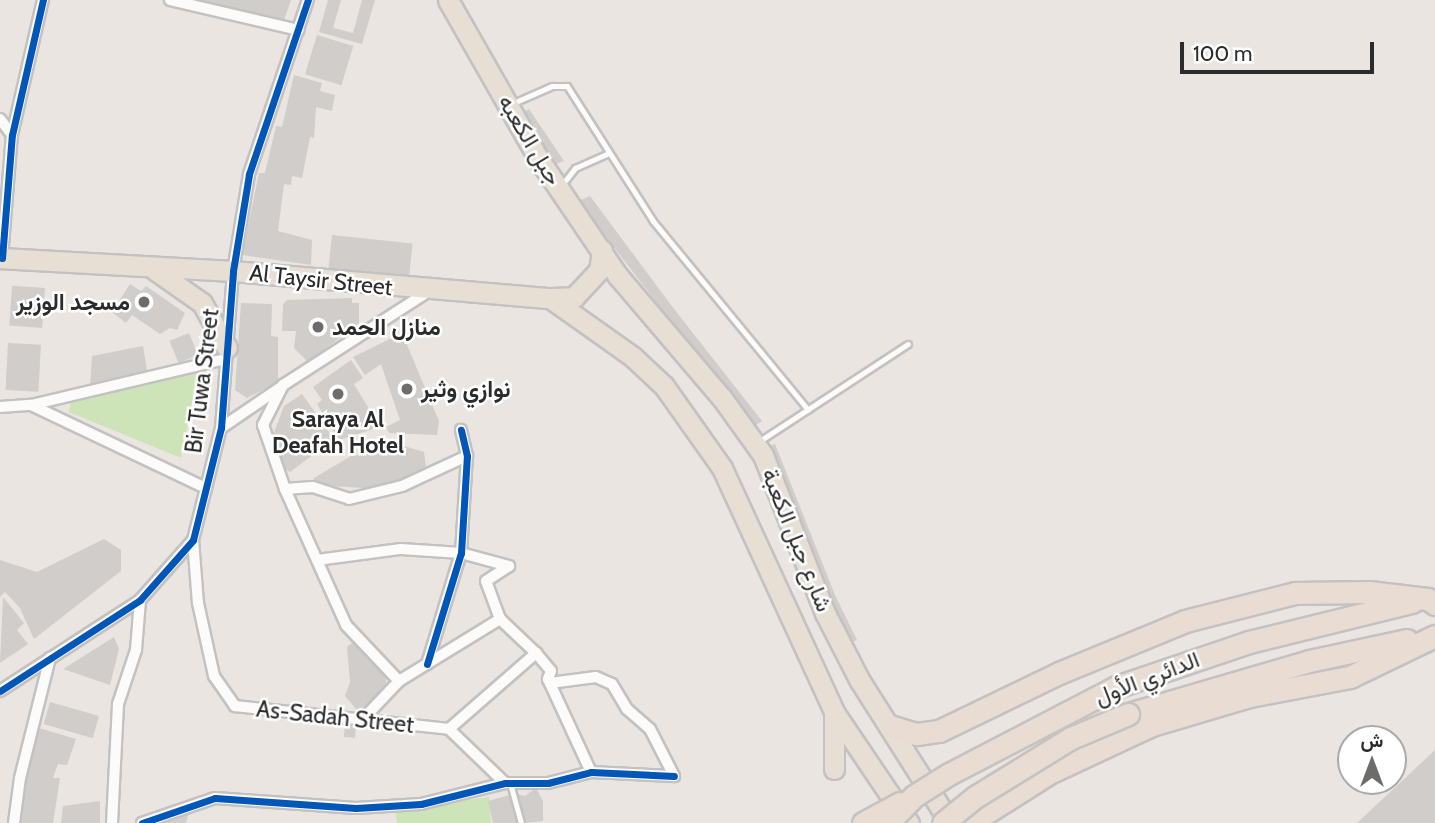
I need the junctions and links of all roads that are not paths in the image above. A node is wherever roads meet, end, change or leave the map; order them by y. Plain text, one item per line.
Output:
1 (43, 0) edge
2 (171, 0) edge
3 (308, 0) edge
4 (448, 0) edge
5 (299, 30) junction
6 (508, 106) junction
7 (0, 119) edge
8 (12, 135) junction
9 (609, 153) junction
10 (560, 189) junction
11 (602, 250) junction
12 (1, 258) edge
13 (154, 270) junction
14 (233, 271) junction
15 (618, 276) joint
16 (429, 291) junction
17 (550, 298) junction
18 (908, 344) dead end
19 (226, 353) junction
20 (283, 386) junction
21 (31, 405) junction
22 (0, 407) edge
23 (808, 410) junction
24 (221, 428) junction
25 (461, 429) dead end
26 (756, 444) junction
27 (467, 456) junction
28 (206, 488) junction
29 (285, 489) junction
30 (193, 540) junction
31 (461, 552) junction
32 (317, 560) junction
33 (141, 600) junction
34 (1433, 600) edge
35 (500, 619) junction
36 (1435, 635) edge
37 (536, 653) junction
38 (50, 658) junction
39 (427, 664) junction
40 (399, 681) junction
41 (550, 683) junction
42 (0, 691) edge
43 (834, 712) junction
44 (364, 718) junction
45 (890, 726) junction
46 (449, 729) junction
47 (834, 769) dead end
48 (591, 772) junction
49 (508, 783) junction
50 (914, 796) junction
51 (14, 823) edge
52 (112, 823) edge
53 (142, 823) edge
54 (521, 823) edge
55 (863, 823) edge
56 (888, 823) edge
57 (909, 823) edge
58 (943, 823) edge
59 (950, 823) edge
60 (970, 823) edge

1 - 8 street
2 - 5 street
3 - 5 street, Bir Tuwa Street
4 - 6 highway, جبل الكعبه
5 - 14 street, Bir Tuwa Street
6 - 9 lane
6 - 10 highway, جبل الكعبه
7 - 8 street
8 - 12 street
9 - 10 lane
9 - 23 lane
10 - 11 highway, جبل الكعبه
11 - 15 highway, جبل الكعبه
11 - 17 highway
12 - 13 highway, Al Taysir Street
13 - 14 highway, Al Taysir Street
13 - 19 highway
14 - 16 highway, Al Taysir Street
14 - 19 street, Bir Tuwa Street
15 - 26 highway, شارع جبل الكعبة
16 - 17 highway, Al Taysir Street
16 - 20 street
17 - 43 highway, شارع جبل الكعبة
18 - 23 lane
19 - 21 street
19 - 24 street, Bir Tuwa Street
20 - 24 street
20 - 29 street
21 - 22 street
21 - 28 street
23 - 26 lane
24 - 28 street, Bir Tuwa Street
25 - 27 street
26 - 45 highway, شارع جبل الكعبة
27 - 29 street
27 - 31 street
28 - 30 street, Bir Tuwa Street
29 - 32 street
30 - 33 street, Bir Tuwa Street
30 - 44 street, As-Sadah Street
31 - 32 street
31 - 35 street
31 - 39 street
32 - 40 street
33 - 38 street, Bir Tuwa Street
33 - 52 street
34 - 45 highway
34 - 50 highway, الدائري الأول, bridge
35 - 37 street
35 - 39 street
36 - 58 highway, الدائري الأول, bridge
36 - 60 highway
37 - 41 street
37 - 46 street
38 - 42 street, Bir Tuwa Street
38 - 51 street
39 - 40 street
40 - 44 street
41 - 48 street
41 - 48 street
43 - 47 highway
43 - 57 highway, شارع جبل الكعبة
44 - 46 street, As-Sadah Street
45 - 59 highway, شارع جبل الكعبة
46 - 49 street
48 - 49 street
49 - 53 street
49 - 54 lane
50 - 55 highway, bridge
50 - 56 highway, الدائري الأول, bridge

